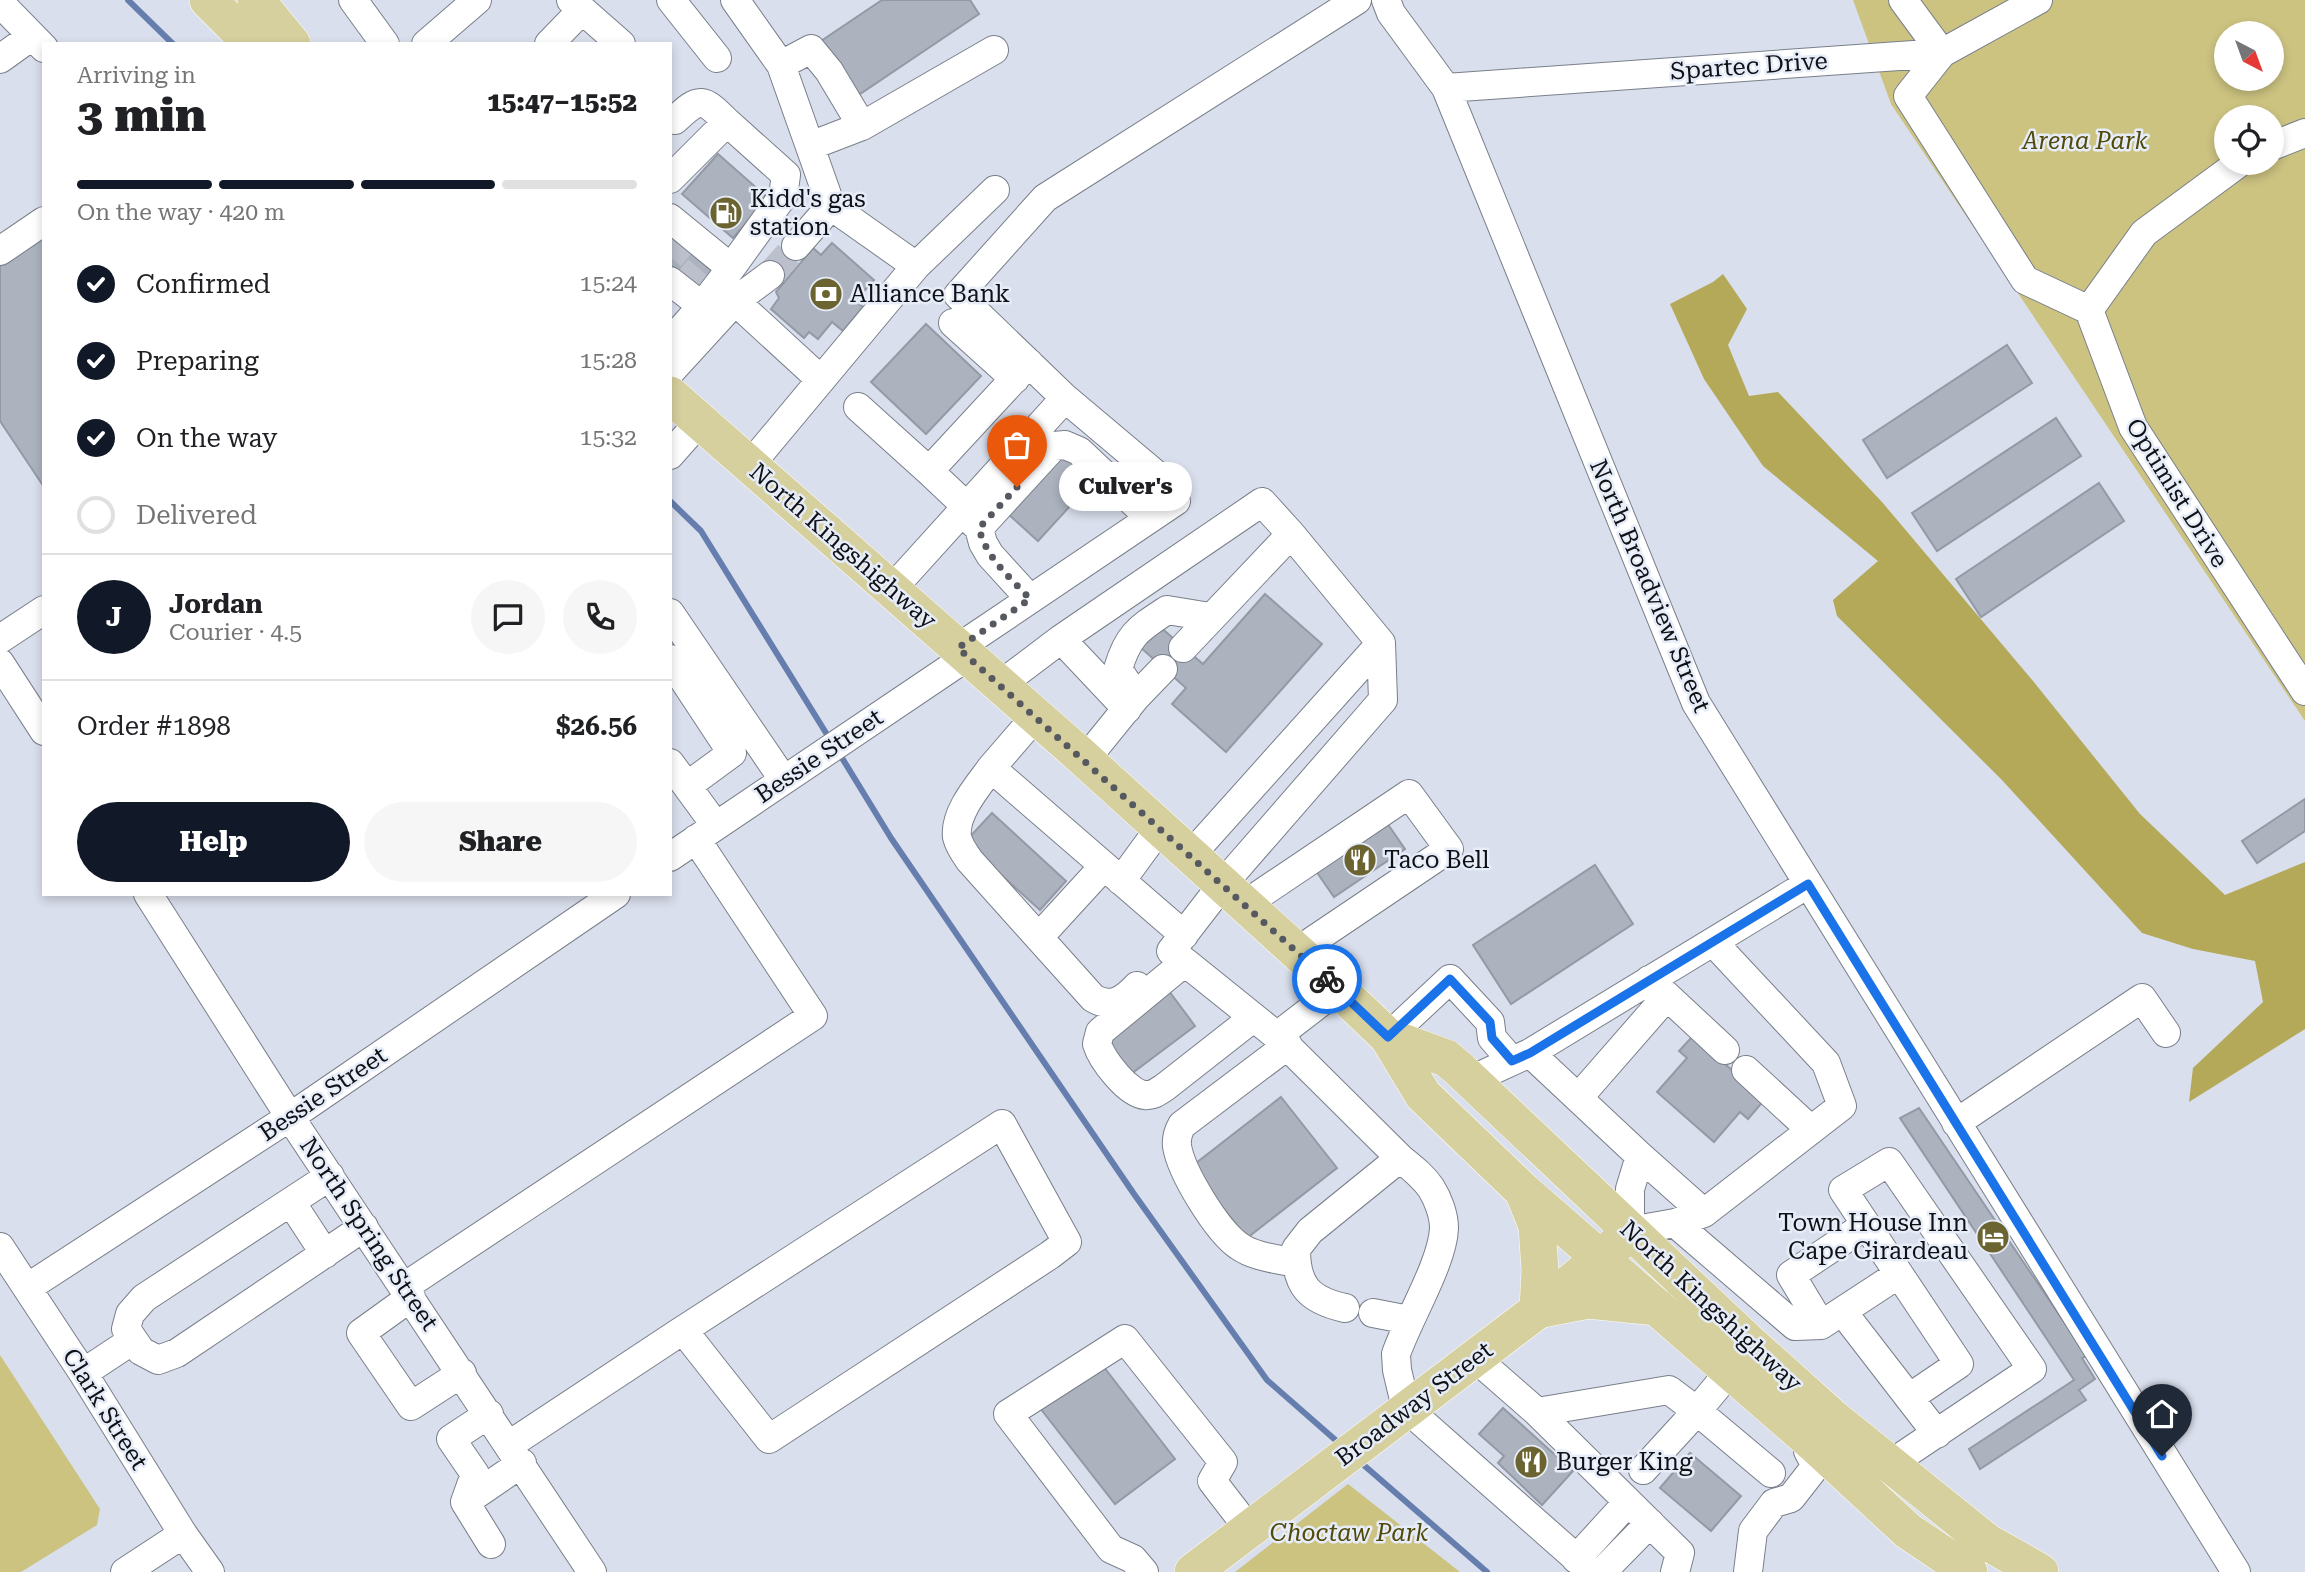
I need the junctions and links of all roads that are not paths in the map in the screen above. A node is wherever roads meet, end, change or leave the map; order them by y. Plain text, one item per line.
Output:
1 (208, 0) edge
2 (353, 0) edge
3 (477, 0) edge
4 (671, 0) edge
5 (735, 0) edge
6 (1357, 0) edge
7 (1386, 0) edge
8 (1903, 0) edge
9 (2038, 0) edge
10 (0, 3) edge
11 (576, 5) edge
12 (265, 14) edge
13 (38, 42) edge
14 (290, 42) edge
15 (384, 42) edge
16 (428, 42) edge
17 (549, 42) edge
18 (573, 42) edge
19 (596, 42) edge
20 (619, 42) edge
21 (994, 50) dead end
22 (1942, 52) junction
23 (717, 58) dead end
24 (0, 59) edge
25 (782, 65) junction
26 (1446, 88) junction
27 (675, 120) dead end
28 (727, 122) junction
29 (862, 126) junction
30 (2305, 133) edge
31 (2284, 141) edge
32 (812, 152) junction
33 (786, 175) junction
34 (2223, 175) edge
35 (672, 177) edge
36 (995, 190) dead end
37 (831, 205) junction
38 (42, 223) edge
39 (680, 232) edge
40 (796, 246) tunnel mouth
41 (0, 251) edge
42 (715, 261) junction
43 (916, 266) junction
44 (770, 275) tunnel mouth
45 (672, 283) edge
46 (735, 301) junction
47 (702, 306) junction
48 (2089, 310) junction
49 (953, 323) dead end
50 (672, 340) edge
51 (672, 370) edge
52 (1022, 371) junction
53 (821, 380) junction
54 (672, 397) edge
55 (1065, 398) junction
56 (858, 407) dead end
57 (700, 421) junction
58 (672, 453) edge
59 (750, 464) junction
60 (929, 471) junction
61 (969, 516) junction
62 (1150, 519) junction
63 (1291, 534) junction
64 (892, 589) junction
65 (1030, 599) junction
66 (42, 611) edge
67 (672, 616) edge
68 (1210, 617) junction
69 (0, 639) edge
70 (1060, 639) junction
71 (1381, 643) junction
72 (1183, 648) dead end
73 (963, 652) junction
74 (672, 662) edge
75 (0, 663) edge
76 (1163, 669) dead end
77 (1000, 685) junction
78 (2305, 691) edge
79 (1131, 703) junction
80 (1035, 717) junction
81 (42, 728) edge
82 (1085, 760) junction
83 (672, 766) edge
84 (990, 768) junction
85 (789, 775) junction
86 (687, 786) junction
87 (1159, 829) junction
88 (706, 833) junction
89 (672, 856) edge
90 (1190, 856) junction
91 (1112, 873) junction
92 (1808, 884) junction
93 (1233, 895) junction
94 (149, 896) edge
95 (613, 896) edge
96 (1039, 937) junction
97 (1713, 942) junction
98 (1180, 949) junction
99 (1296, 952) junction
100 (1658, 988) junction
101 (1338, 989) junction
102 (1253, 1018) junction
103 (2166, 1034) dead end
104 (1388, 1037) junction
105 (1492, 1038) junction
106 (1283, 1040) junction
107 (1725, 1050) dead end
108 (1521, 1057) junction
109 (1746, 1070) dead end
110 (1465, 1074) junction
111 (1578, 1098) junction
112 (290, 1117) junction
113 (1956, 1123) junction
114 (1811, 1130) junction
115 (1640, 1156) junction
116 (1400, 1158) junction
117 (330, 1176) junction
118 (1523, 1191) junction
119 (291, 1202) junction
120 (1703, 1213) junction
121 (1675, 1223) junction
122 (1866, 1225) junction
123 (364, 1227) junction
124 (1630, 1231) junction
125 (0, 1247) edge
126 (325, 1254) junction
127 (1601, 1258) junction
128 (1296, 1263) junction
129 (1899, 1274) junction
130 (27, 1288) junction
131 (408, 1292) junction
132 (1657, 1307) junction
133 (1345, 1308) dead end
134 (1538, 1310) junction
135 (1373, 1313) dead end
136 (1831, 1318) junction
137 (1409, 1320) junction
138 (683, 1330) junction
139 (133, 1340) junction
140 (1474, 1357) junction
141 (1730, 1371) junction
142 (83, 1373) junction
143 (462, 1373) junction
144 (1909, 1398) junction
145 (1697, 1411) junction
146 (1537, 1412) junction
147 (489, 1414) junction
148 (1396, 1416) junction
149 (1937, 1434) junction
150 (1811, 1447) junction
151 (515, 1454) junction
152 (1889, 1465) junction
153 (1643, 1470) dead end
154 (1770, 1473) junction
155 (465, 1502) junction
156 (1628, 1502) junction
157 (1774, 1503) junction
158 (1650, 1523) junction
159 (1250, 1529) junction
160 (183, 1534) junction
161 (491, 1544) dead end
162 (1584, 1566) edge
163 (125, 1572) edge
164 (209, 1572) edge
165 (592, 1572) edge
166 (1144, 1572) edge
167 (1193, 1572) edge
168 (1602, 1572) edge
169 (1675, 1572) edge
170 (1748, 1572) edge
171 (1969, 1572) edge
172 (2040, 1572) edge
173 (2236, 1572) edge

1 - 12 main road
2 - 15 street
3 - 16 street
4 - 23 street
5 - 25 street
6 - 52 street
7 - 26 street, North Broadview Street
8 - 22 street
9 - 22 street, Spartec Drive
10 - 13 street
11 - 17 street
11 - 20 street
12 - 14 main road
13 - 24 street
18 - 19 street
21 - 29 street
22 - 26 street, Spartec Drive
22 - 48 street
25 - 29 street
25 - 32 street
26 - 92 street, North Broadview Street
27 - 28 street
28 - 33 street
28 - 35 street
29 - 32 street
30 - 31 street
32 - 33 street
32 - 37 street
33 - 42 street
34 - 48 street
36 - 43 street
37 - 40 street
37 - 43 street
38 - 41 street
39 - 42 street
42 - 47 street
43 - 53 street
44 - 46 street
45 - 47 street
46 - 51 street
46 - 53 street
47 - 50 street
48 - 78 street, Optimist Drive
49 - 52 street
52 - 55 street
52 - 60 street
53 - 59 street
54 - 57 main road, North Kingshighway
55 - 61 street
55 - 62 street, Bessie Street
56 - 60 street
57 - 58 street
57 - 59 main road, North Kingshighway
59 - 64 main road, North Kingshighway
60 - 61 street
61 - 62 street
61 - 64 street
61 - 65 street
62 - 65 street, Bessie Street
63 - 68 street
63 - 70 street
63 - 71 street
64 - 73 main road, North Kingshighway
65 - 73 street, Bessie Street
66 - 69 street
67 - 85 street
68 - 72 street
68 - 79 street
70 - 77 street
70 - 79 street
71 - 90 street
71 - 93 street
73 - 77 main road, North Kingshighway
73 - 85 street, Bessie Street
74 - 86 street
75 - 81 street
76 - 79 street
77 - 80 main road, North Kingshighway
79 - 82 street
80 - 82 main road, North Kingshighway
80 - 84 street
82 - 87 main road, North Kingshighway
83 - 86 street
84 - 91 street
84 - 96 street
85 - 88 street, Bessie Street
86 - 88 street
87 - 90 main road, North Kingshighway
87 - 91 street
88 - 89 street, Bessie Street
88 - 131 street
90 - 93 main road, North Kingshighway
91 - 96 street
91 - 98 street
92 - 97 street
92 - 113 street, North Broadview Street
93 - 98 street
93 - 99 main road, North Kingshighway
93 - 99 street
94 - 112 street, North Spring Street
95 - 112 street, Bessie Street
96 - 98 street
97 - 100 street
97 - 114 street
98 - 102 street
98 - 102 street
99 - 101 main road, North Kingshighway
100 - 107 street
100 - 108 street
100 - 111 street
101 - 104 main road, North Kingshighway
101 - 106 street
102 - 106 street
103 - 113 street
104 - 105 street
104 - 110 main road, North Kingshighway
104 - 118 main road, North Kingshighway
105 - 108 street
105 - 110 street
106 - 116 street
106 - 128 street
108 - 110 street
108 - 111 street
109 - 114 street
110 - 124 main road, North Kingshighway
111 - 115 street
112 - 117 street, North Spring Street
112 - 130 street, Bessie Street
113 - 173 street, North Broadview Street
114 - 120 street
115 - 120 street
115 - 124 street
116 - 128 street
116 - 137 street
117 - 119 street
117 - 123 street, North Spring Street
118 - 127 main road, North Kingshighway
118 - 134 main road
119 - 126 street
119 - 139 street
120 - 121 street
121 - 124 street
121 - 136 street
122 - 129 street
122 - 136 street
122 - 149 street
123 - 126 street
123 - 131 street, North Spring Street
124 - 127 main road, Broadway Street
124 - 152 main road, North Kingshighway
125 - 130 street, Clark Street
126 - 139 street
127 - 132 main road, North Kingshighway
127 - 134 main road, Broadway Street
128 - 133 street
129 - 136 street
129 - 144 street
130 - 142 street, Clark Street
131 - 143 street, North Spring Street
131 - 143 street
132 - 134 main road
132 - 141 main road, North Kingshighway
134 - 140 main road, Broadway Street
135 - 137 street
136 - 144 street
137 - 148 street
138 - 138 street
138 - 151 street
139 - 142 street
140 - 146 street
140 - 148 main road, Broadway Street
141 - 145 street
141 - 150 main road, North Kingshighway
142 - 160 street, Clark Street
143 - 147 street, North Spring Street
144 - 149 street
145 - 146 street
145 - 153 street
145 - 154 street
146 - 156 street
147 - 151 street, North Spring Street
147 - 155 street
148 - 159 main road, Broadway Street
148 - 162 street
149 - 152 street
150 - 154 street
150 - 157 street
150 - 171 main road, North Kingshighway
151 - 155 street
151 - 165 street, North Spring Street
152 - 172 main road, North Kingshighway
154 - 157 street
155 - 161 street
156 - 158 street
156 - 162 street
157 - 170 street
158 - 168 street
158 - 169 street
159 - 166 street
159 - 167 main road, Broadway Street
160 - 163 street
160 - 164 street, Clark Street

